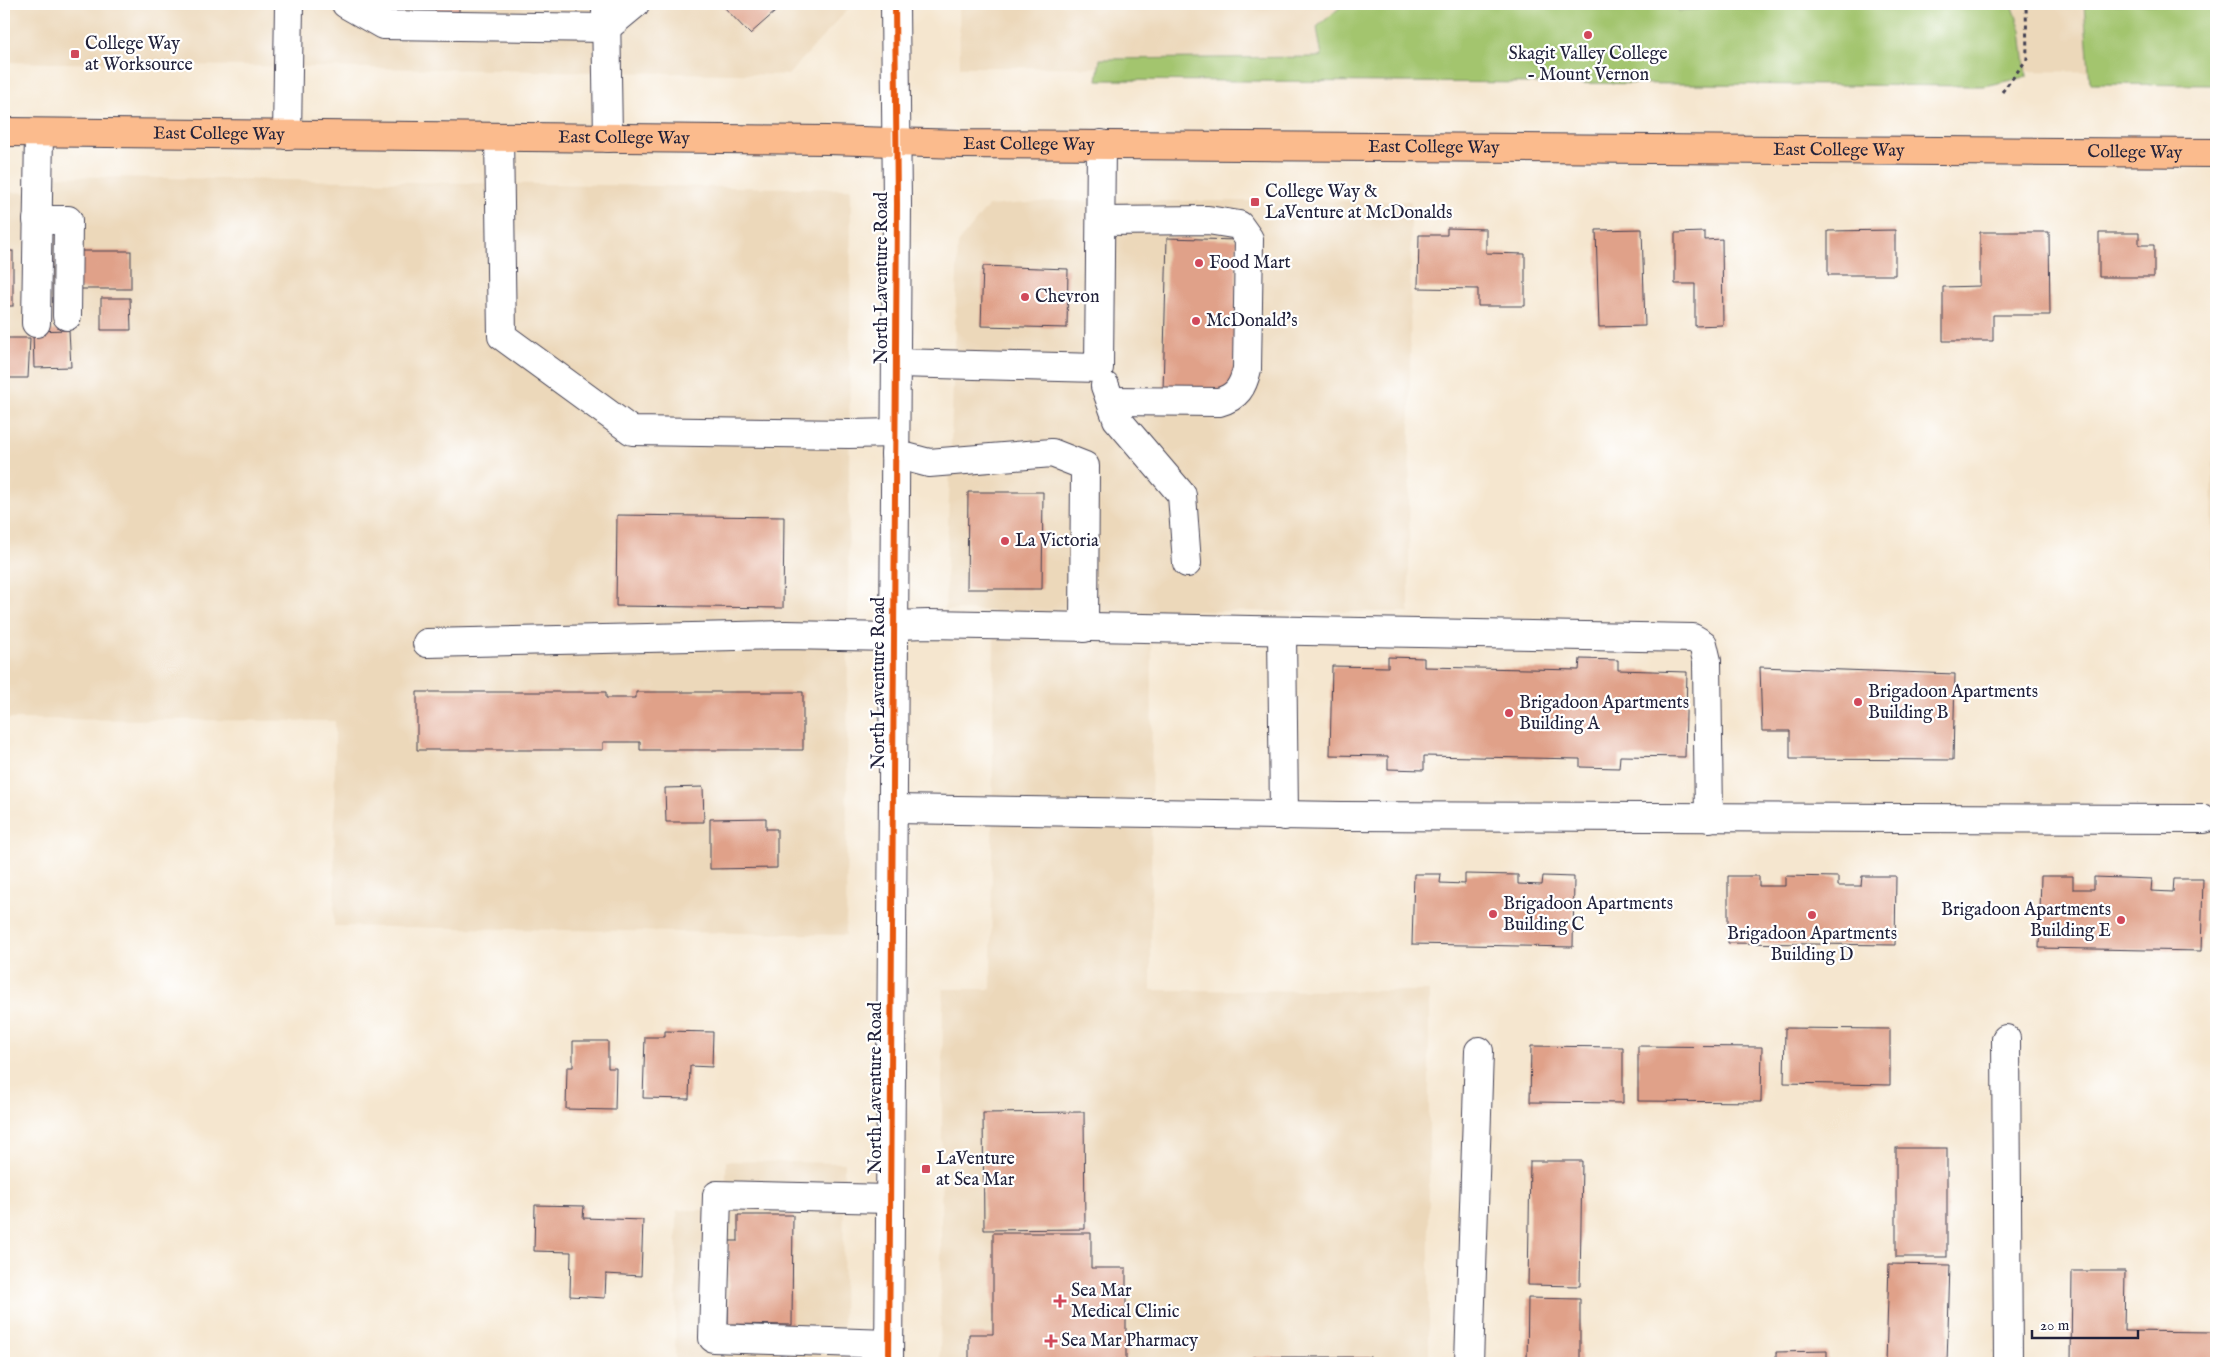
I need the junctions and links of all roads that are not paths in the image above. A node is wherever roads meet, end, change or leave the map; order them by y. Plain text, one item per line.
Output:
1 (288, 4) edge
2 (346, 4) edge
3 (635, 4) edge
4 (895, 4) edge
5 (606, 16) edge
6 (4, 132) edge
7 (39, 132) junction
8 (287, 135) junction
9 (499, 137) junction
10 (608, 138) junction
11 (896, 141) junction
12 (1101, 144) junction
13 (2053, 152) joint
14 (2216, 153) edge
15 (38, 220) junction
16 (1101, 221) junction
17 (67, 316) dead end
18 (36, 323) dead end
19 (896, 363) junction
20 (1098, 368) junction
21 (1111, 401) junction
22 (895, 443) junction
23 (1187, 563) dead end
24 (1084, 628) junction
25 (894, 631) junction
26 (1282, 631) junction
27 (427, 642) dead end
28 (893, 809) junction
29 (1284, 816) junction
30 (1709, 818) junction
31 (2204, 819) dead end
32 (2006, 1039) dead end
33 (1479, 1051) dead end
34 (890, 1199) junction
35 (889, 1354) edge
36 (1469, 1363) edge
37 (2008, 1363) edge

1 - 8 street
2 - 5 street
3 - 5 street
4 - 11 street, North Laventure Road
5 - 10 street
6 - 7 main road, East College Way
7 - 8 main road, East College Way
7 - 15 street
8 - 9 main road, East College Way
9 - 10 main road, East College Way
9 - 22 street
10 - 11 main road, East College Way
11 - 12 main road, East College Way
11 - 19 street, North Laventure Road
12 - 13 main road, East College Way
12 - 16 street
13 - 14 main road, College Way
15 - 17 street
15 - 18 street
16 - 20 street
16 - 21 street
19 - 20 street
19 - 22 street, North Laventure Road
20 - 21 street
21 - 23 street
22 - 24 street
22 - 25 street, North Laventure Road
24 - 25 street
24 - 26 street
25 - 27 street
25 - 28 street, North Laventure Road
26 - 29 street
26 - 30 street
28 - 29 street
28 - 34 street, North Laventure Road
29 - 30 street
30 - 31 street
32 - 37 street
33 - 36 street
34 - 35 street, North Laventure Road
34 - 35 street

